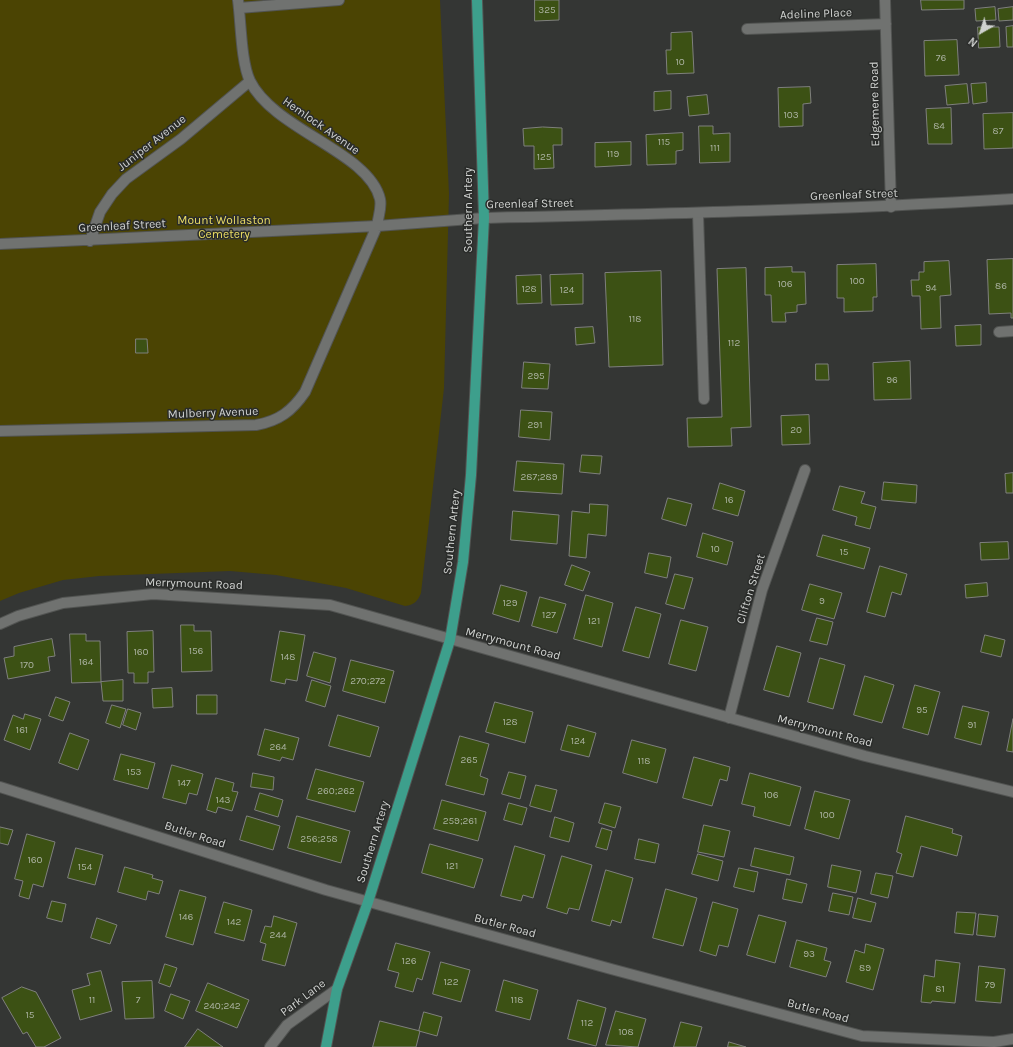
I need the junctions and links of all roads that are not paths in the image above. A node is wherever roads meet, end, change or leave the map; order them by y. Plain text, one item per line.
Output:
1 (339, 0) edge
2 (477, 0) edge
3 (885, 0) edge
4 (238, 4) edge
5 (886, 24) junction
6 (747, 29) dead end
7 (250, 81) junction
8 (1013, 199) edge
9 (891, 207) junction
10 (698, 214) junction
11 (484, 218) junction
12 (377, 226) junction
13 (90, 241) junction
14 (0, 244) edge
15 (1013, 331) edge
16 (999, 332) dead end
17 (704, 399) dead end
18 (0, 431) edge
19 (805, 470) dead end
20 (0, 624) edge
21 (450, 640) junction
22 (729, 718) junction
23 (0, 787) edge
24 (1013, 792) edge
25 (368, 902) junction
26 (337, 989) junction
27 (1013, 1039) edge
28 (270, 1047) edge
29 (326, 1047) edge

1 - 4 street
2 - 11 main road, Southern Artery
3 - 5 street, Edgemere Road
4 - 7 street, Hemlock Avenue
5 - 6 street, Adeline Place
5 - 9 street, Edgemere Road
7 - 12 street, Hemlock Avenue
7 - 13 street, Juniper Avenue
8 - 9 street, Greenleaf Street
9 - 10 street, Greenleaf Street
10 - 11 street, Greenleaf Street
10 - 17 street
11 - 12 street, Greenleaf Street
11 - 21 main road, Southern Artery
12 - 13 street, Greenleaf Street
12 - 18 street, Mulberry Avenue
13 - 14 street, Greenleaf Street
15 - 16 street
19 - 22 street, Clifton Street
20 - 21 street, Merrymount Road
21 - 22 street, Merrymount Road
21 - 25 main road, Southern Artery
22 - 24 street, Merrymount Road
23 - 25 street, Butler Road
25 - 26 main road, Southern Artery
25 - 27 street, Butler Road
26 - 28 street, Park Lane
26 - 29 main road, Southern Artery

